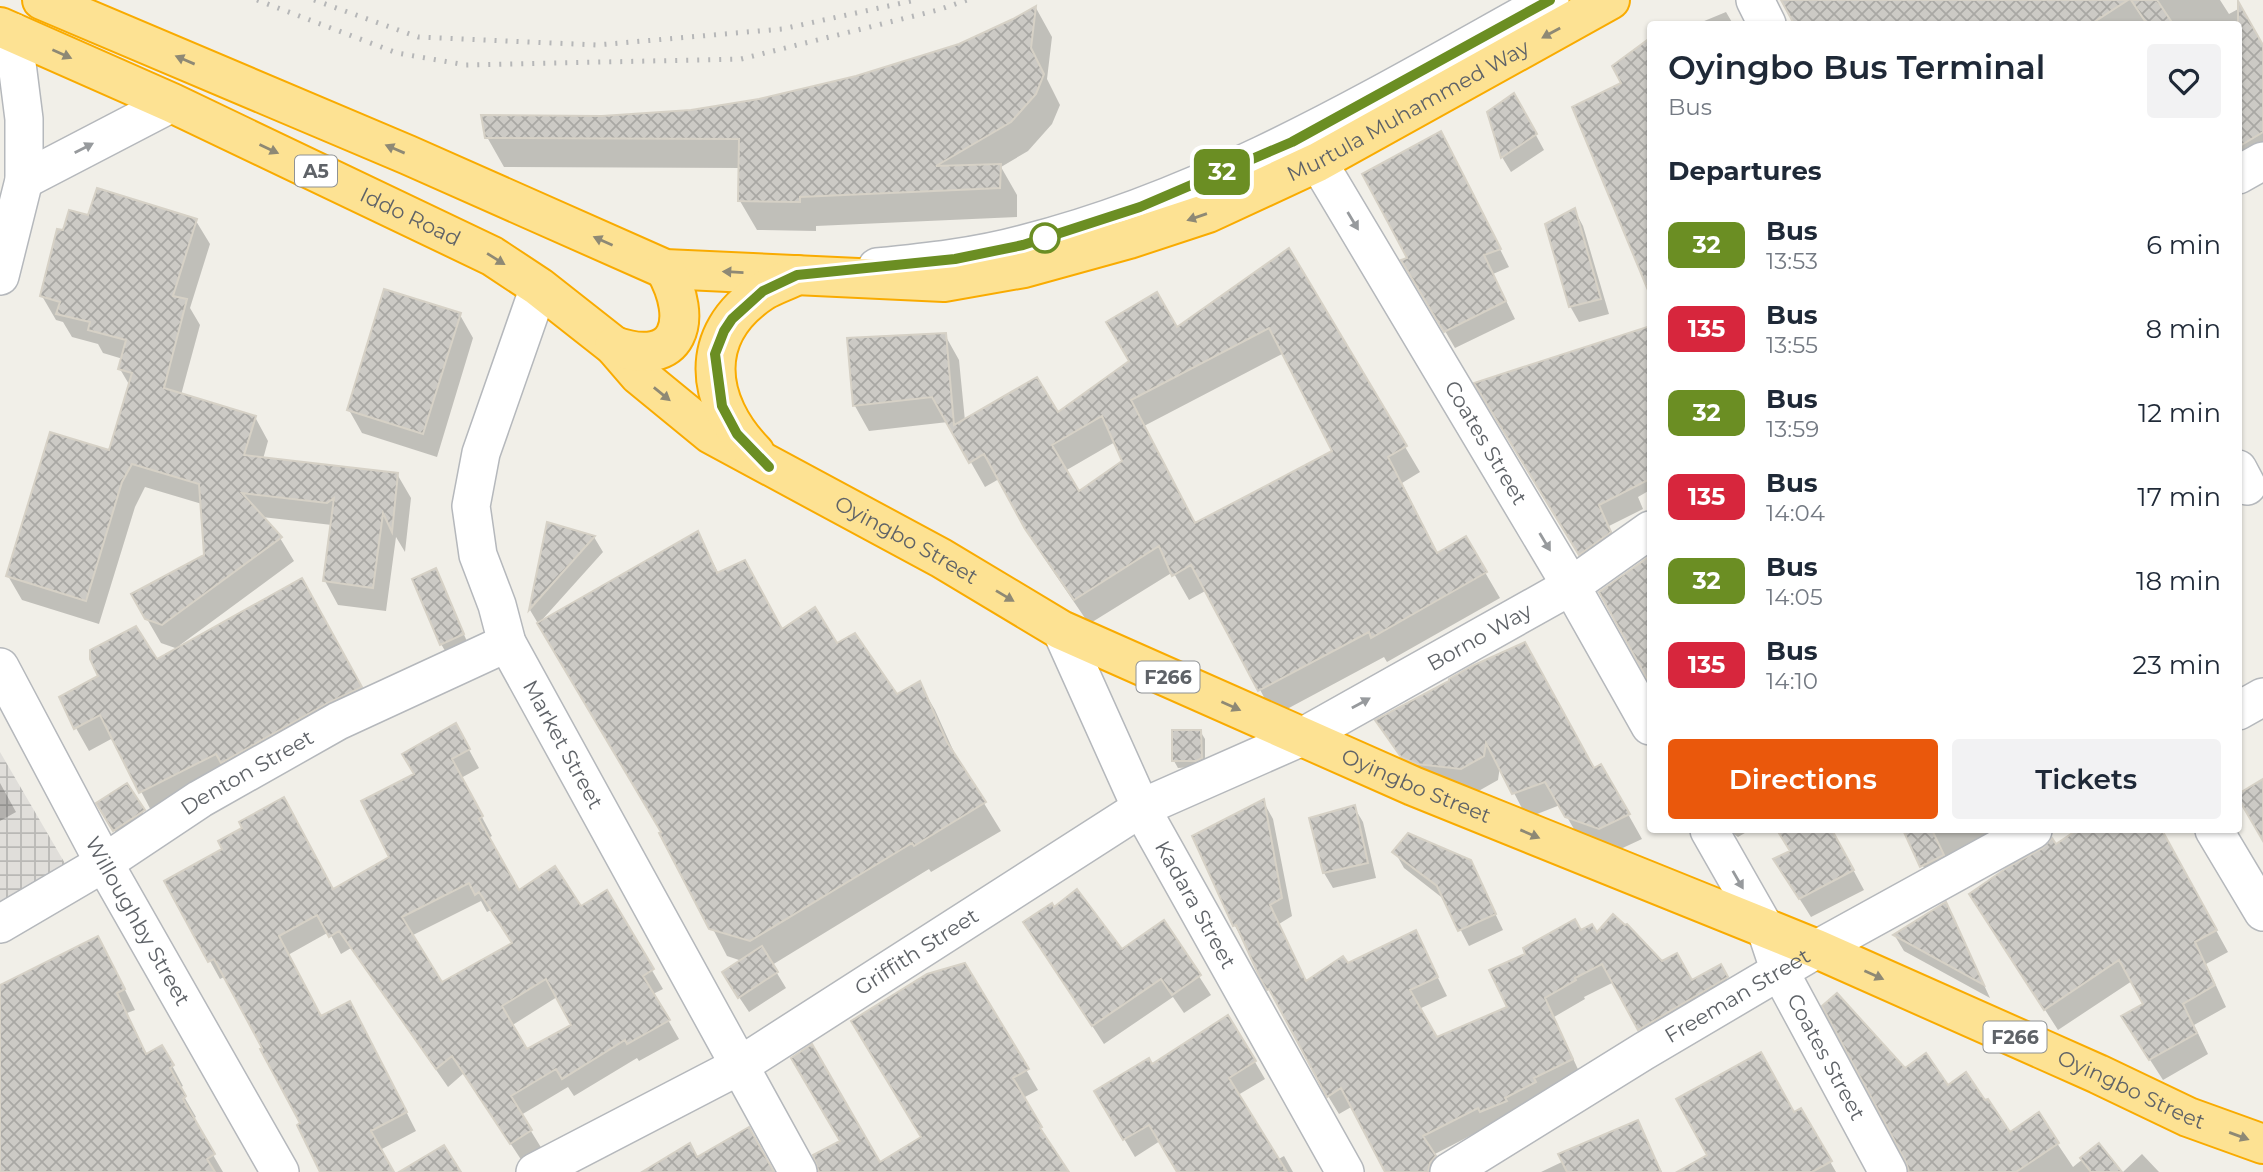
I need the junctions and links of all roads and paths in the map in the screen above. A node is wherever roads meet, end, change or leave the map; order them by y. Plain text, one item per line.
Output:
1 (42, 0) edge
2 (1550, 0) edge
3 (1610, 0) edge
4 (1755, 0) edge
5 (1766, 21) edge
6 (6, 29) edge
7 (172, 103) junction
8 (2263, 161) edge
9 (1318, 162) junction
10 (2242, 173) edge
11 (24, 180) junction
12 (665, 269) junction
13 (797, 275) junction
14 (0, 276) edge
15 (539, 287) junction
16 (614, 346) junction
17 (769, 467) junction
18 (1647, 532) edge
19 (1571, 586) junction
20 (1061, 630) junction
21 (507, 643) junction
22 (0, 667) edge
23 (2263, 697) edge
24 (2242, 709) edge
25 (1647, 721) edge
26 (1301, 737) junction
27 (1141, 808) junction
28 (1711, 833) edge
29 (2028, 833) edge
30 (2216, 833) edge
31 (104, 863) junction
32 (2263, 912) edge
33 (0, 924) edge
34 (1766, 930) junction
35 (1817, 950) junction
36 (1780, 972) junction
37 (738, 1066) junction
38 (2263, 1144) edge
39 (280, 1172) edge
40 (535, 1172) edge
41 (799, 1172) edge
42 (1345, 1172) edge
43 (1449, 1172) edge
44 (1888, 1172) edge

12 -> 1 highway, A5
2 - 13 street
3 -> 9 highway, Murtula Muhammed Way / A5
4 - 5 street
6 -> 7 highway, Iddo Road / A5
6 - 11 street
11 -> 7 street
7 -> 15 highway, Iddo Road / A5
8 - 10 street
9 -> 13 highway, Murtula Muhammed Way / A5
9 -> 19 street, Coates Street
11 - 14 street
13 -> 12 highway, Murtula Muhammed Way / A5
12 - 16 highway
13 - 17 highway, F266
15 - 16 highway, Iddo Road / A5
15 - 21 street, Market Street
16 -> 17 highway, Oyingbo Street / F266
17 -> 20 highway, Oyingbo Street / F266
18 - 19 street, Borno Way
19 - 25 street, Coates Street
26 -> 19 street, Borno Way
20 -> 26 highway, Oyingbo Street / F266
20 - 27 street, Kadara Street
21 - 31 street, Denton Street
21 - 37 street, Market Street
22 - 31 street, Willoughby Street
23 - 24 street
26 - 27 street, Griffith Street
26 -> 34 highway, Oyingbo Street / F266
27 - 37 street, Griffith Street
27 - 42 street, Kadara Street
28 -> 34 street, Coates Street
29 - 35 street, Freeman Street
30 - 32 street
31 - 33 street, Denton Street
31 - 39 street, Willoughby Street
34 - 35 highway, Oyingbo Street / F266
34 - 36 street, Coates Street
35 - 36 street, Freeman Street
35 -> 38 highway, Oyingbo Street / F266
36 - 43 street, Freeman Street
36 - 44 street, Coates Street
37 - 40 street, Griffith Street
37 - 41 street, Market Street

